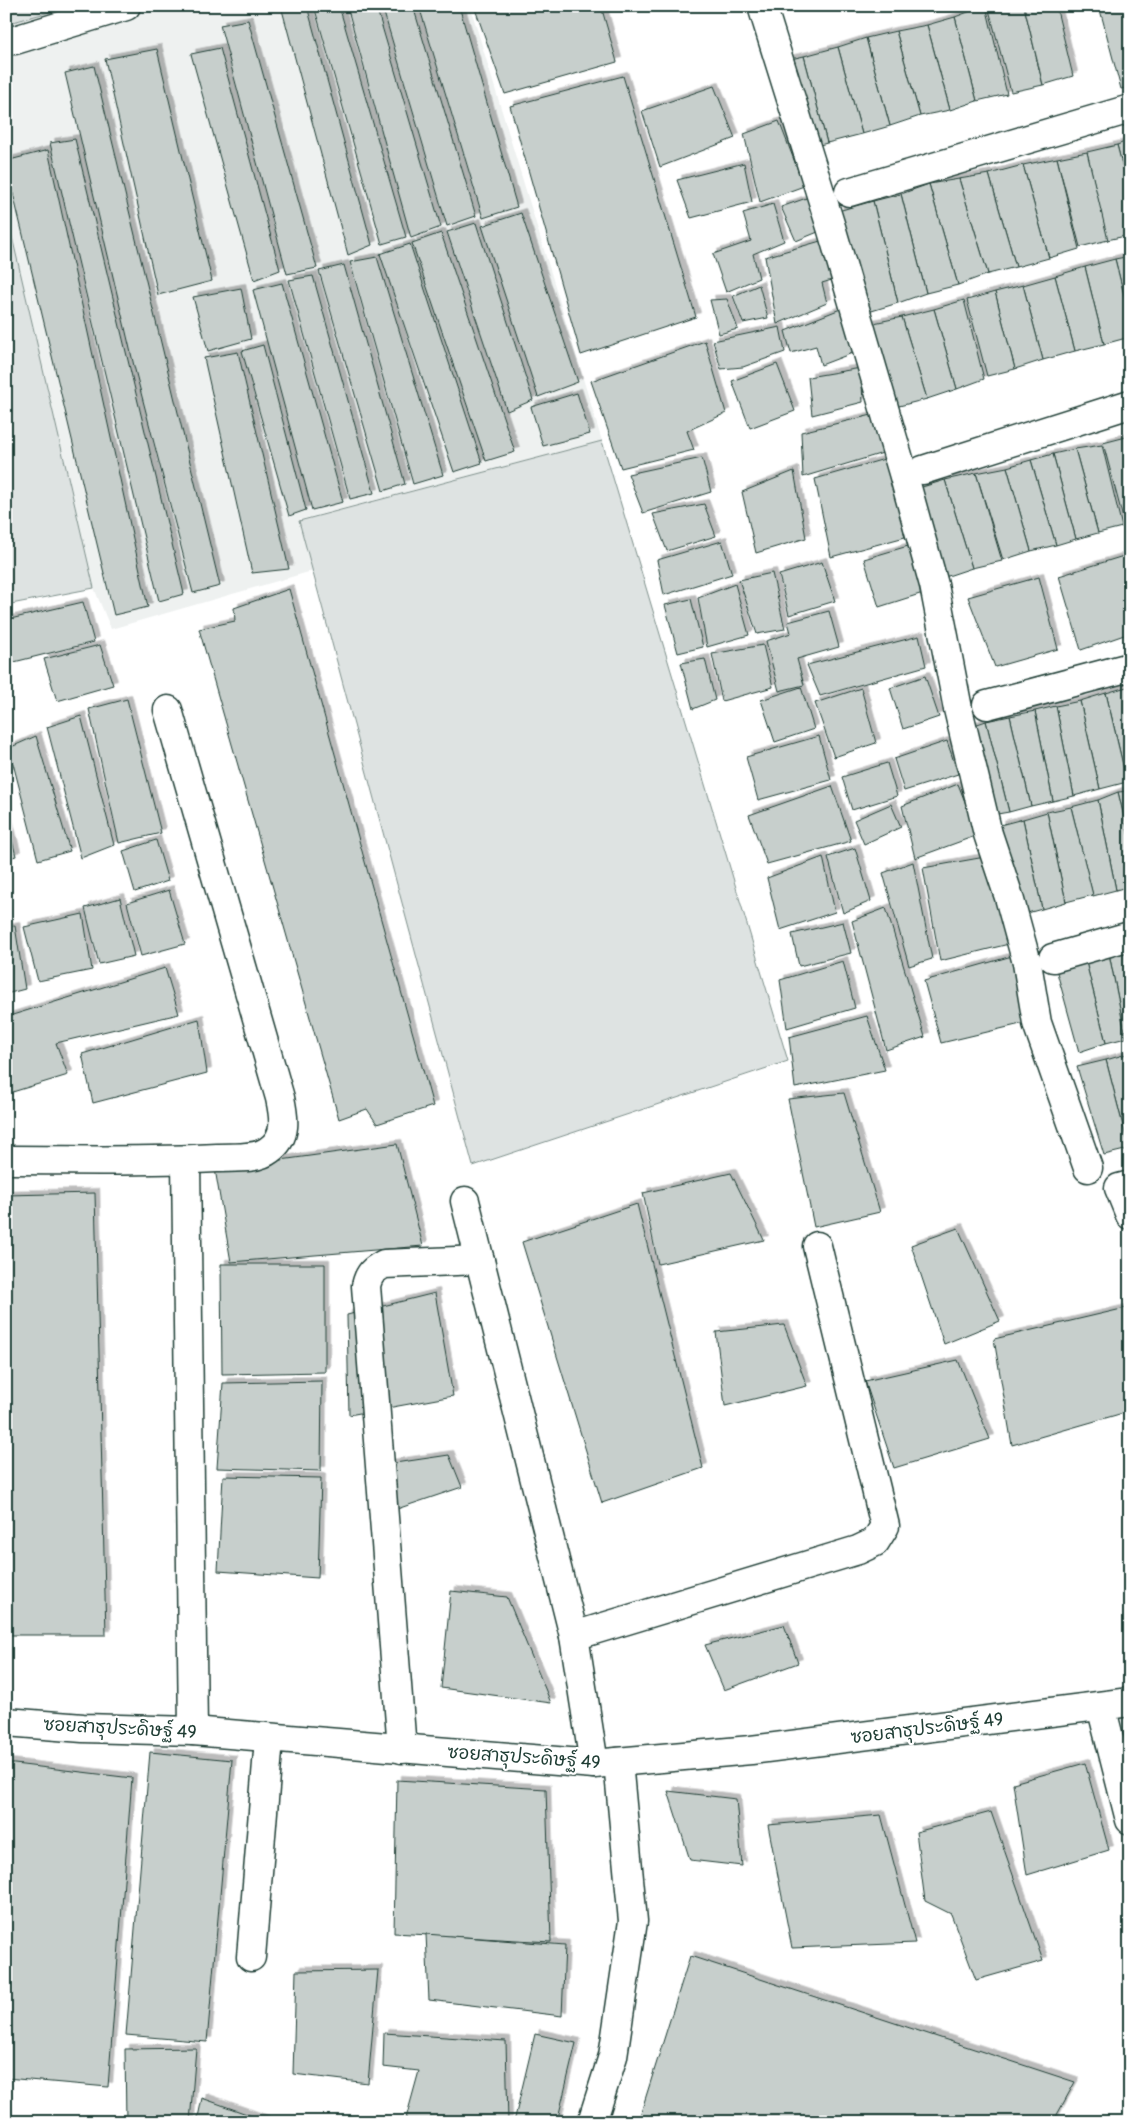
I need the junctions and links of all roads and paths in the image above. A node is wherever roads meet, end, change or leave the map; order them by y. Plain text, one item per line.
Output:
1 (126, 6) edge
2 (762, 6) edge
3 (15, 40) dead end
4 (1130, 109) edge
5 (849, 192) dead end
6 (1130, 404) edge
7 (923, 470) dead end
8 (1130, 667) edge
9 (986, 705) dead end
10 (168, 710) dead end
11 (1130, 936) edge
12 (1052, 958) dead end
13 (11, 1160) dead end
14 (186, 1160) junction
15 (1088, 1168) dead end
16 (1130, 1185) edge
17 (465, 1201) dead end
18 (1130, 1215) edge
19 (818, 1246) dead end
20 (480, 1260) junction
21 (574, 1636) junction
22 (1130, 1702) edge
23 (1101, 1706) junction
24 (6, 1722) edge
25 (192, 1731) junction
26 (269, 1738) junction
27 (402, 1749) junction
28 (606, 1763) junction
29 (1130, 1820) edge
30 (251, 1957) dead end
31 (592, 2122) edge

1 - 3 street
2 - 15 street
4 - 5 street
6 - 7 street
8 - 9 street
10 - 14 street
11 - 12 street
13 - 14 street
14 - 25 street
16 - 18 street
17 - 20 street
19 - 21 street
20 - 21 street
20 - 27 street
21 - 28 street
22 - 23 street, ซอยสาธุประดิษฐ์ 49
23 - 28 street, ซอยสาธุประดิษฐ์ 49
23 - 29 street
24 - 25 street, ซอยสาธุประดิษฐ์ 49
25 - 26 street, ซอยสาธุประดิษฐ์ 49
26 - 27 street, ซอยสาธุประดิษฐ์ 49
26 - 30 street
27 - 28 street, ซอยสาธุประดิษฐ์ 49
28 - 31 street

